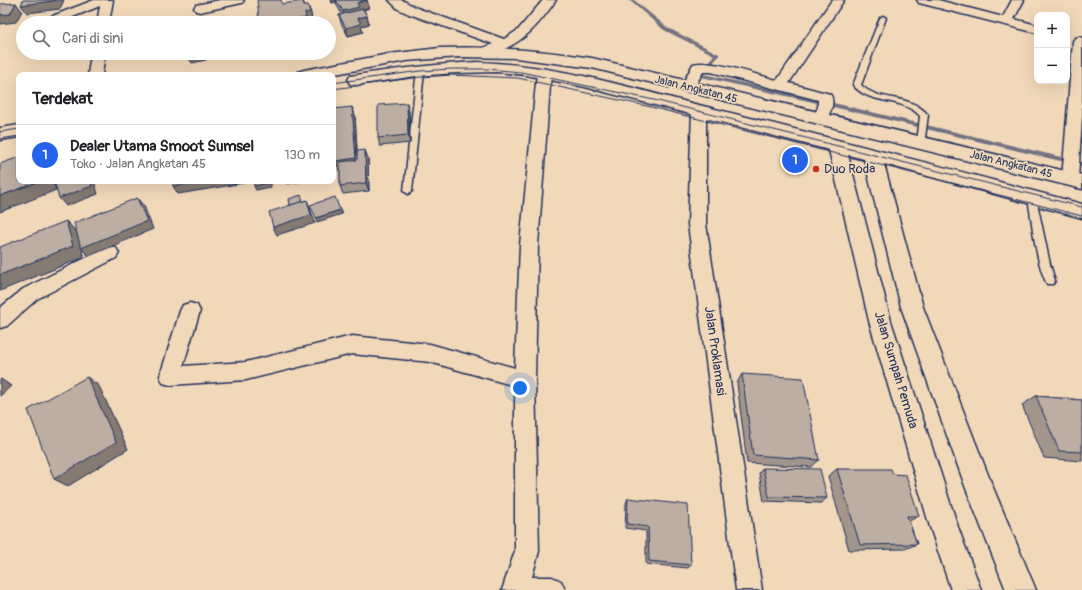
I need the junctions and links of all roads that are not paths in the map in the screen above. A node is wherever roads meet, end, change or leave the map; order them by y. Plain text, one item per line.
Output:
1 (106, 0) edge
2 (238, 0) edge
3 (396, 0) edge
4 (550, 0) edge
5 (838, 0) edge
6 (923, 0) edge
7 (1018, 0) edge
8 (200, 8) dead end
9 (66, 16) edge
10 (104, 16) edge
11 (883, 18) dead end
12 (1007, 21) junction
13 (1034, 28) edge
14 (1076, 40) edge
15 (506, 44) junction
16 (483, 53) junction
17 (97, 60) edge
18 (592, 63) junction
19 (420, 71) junction
20 (95, 72) edge
21 (322, 72) edge
22 (544, 73) junction
23 (580, 80) junction
24 (336, 84) edge
25 (780, 86) junction
26 (688, 87) junction
27 (823, 107) junction
28 (699, 111) junction
29 (16, 119) edge
30 (0, 122) edge
31 (16, 131) edge
32 (923, 132) junction
33 (0, 134) edge
34 (871, 143) junction
35 (837, 146) junction
36 (1074, 178) edge
37 (408, 190) dead end
38 (1032, 198) junction
39 (1082, 211) edge
40 (110, 252) dead end
41 (1050, 281) dead end
42 (190, 311) dead end
43 (0, 320) edge
44 (525, 380) junction
45 (516, 589) edge
46 (552, 590) edge
47 (749, 590) edge
48 (966, 590) edge
49 (1021, 590) edge

1 - 9 street
1 - 10 street
2 - 8 street
3 - 15 street
4 - 15 street
5 - 25 street
6 - 12 street
7 - 12 street
11 - 32 lane
12 - 13 street
14 - 36 street
15 - 16 street
16 - 18 main road, Jalan Angkatan 45
16 - 21 main road, Jalan Angkatan 45
17 - 20 street
18 - 23 main road
18 - 26 main road, Jalan Angkatan 45
19 - 22 main road, Jalan Angkatan 45
19 - 24 main road, Jalan Angkatan 45
19 - 37 lane
22 - 23 main road, Jalan Angkatan 45
22 - 44 street
23 - 28 main road, Jalan Angkatan 45
25 - 26 street
25 - 27 street
26 - 27 main road, Jalan Angkatan 45
27 - 34 main road, Jalan Angkatan 45
28 - 35 main road, Jalan Angkatan 45
28 - 47 street, Jalan Proklamasi
29 - 30 main road
31 - 33 main road
32 - 34 main road, Jalan Angkatan 45
32 - 36 main road, Jalan Angkatan 45
34 - 35 main road, Jalan Angkatan 45
34 - 38 main road
34 - 49 main road
35 - 48 main road, Jalan Sumpah Pemuda
38 - 39 main road
38 - 41 lane
40 - 43 street
42 - 44 street
44 - 45 street
45 - 46 street

